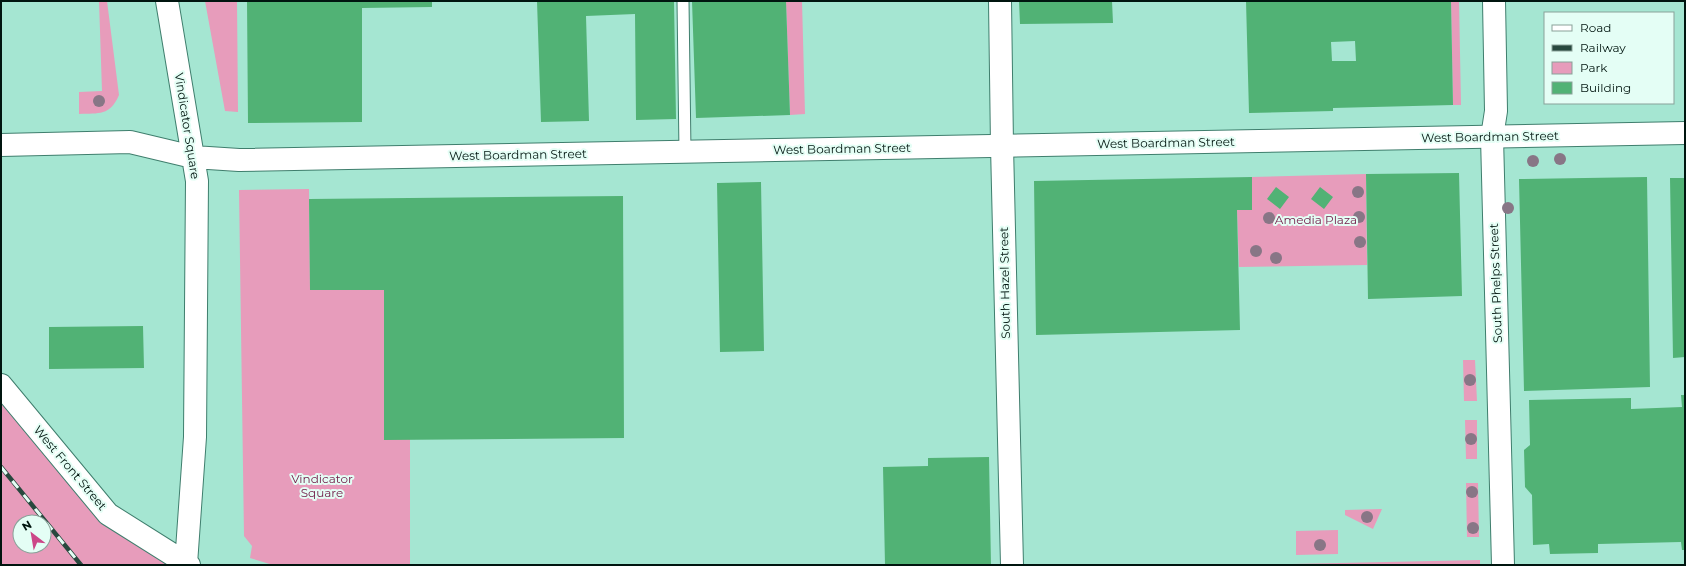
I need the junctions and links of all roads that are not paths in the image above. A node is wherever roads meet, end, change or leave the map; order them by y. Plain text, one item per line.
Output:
1 (167, 1) edge
2 (683, 1) edge
3 (1000, 1) edge
4 (1494, 1) edge
5 (1685, 133) edge
6 (1492, 137) junction
7 (1, 145) edge
8 (1002, 146) junction
9 (685, 152) junction
10 (193, 156) junction
11 (1, 385) edge
12 (186, 565) edge
13 (1012, 565) edge
14 (1503, 565) edge

1 - 10 street, Vindicator Square
2 - 9 lane
3 - 8 street, South Hazel Street
4 - 6 street, South Phelps Street
5 - 6 street, West Boardman Street
6 - 8 street, West Boardman Street
6 - 14 street, South Phelps Street
7 - 10 street, West Boardman Street
8 - 9 street, West Boardman Street
8 - 13 street, South Hazel Street
9 - 10 street, West Boardman Street
10 - 12 street, Vindicator Square
11 - 12 street, West Front Street

